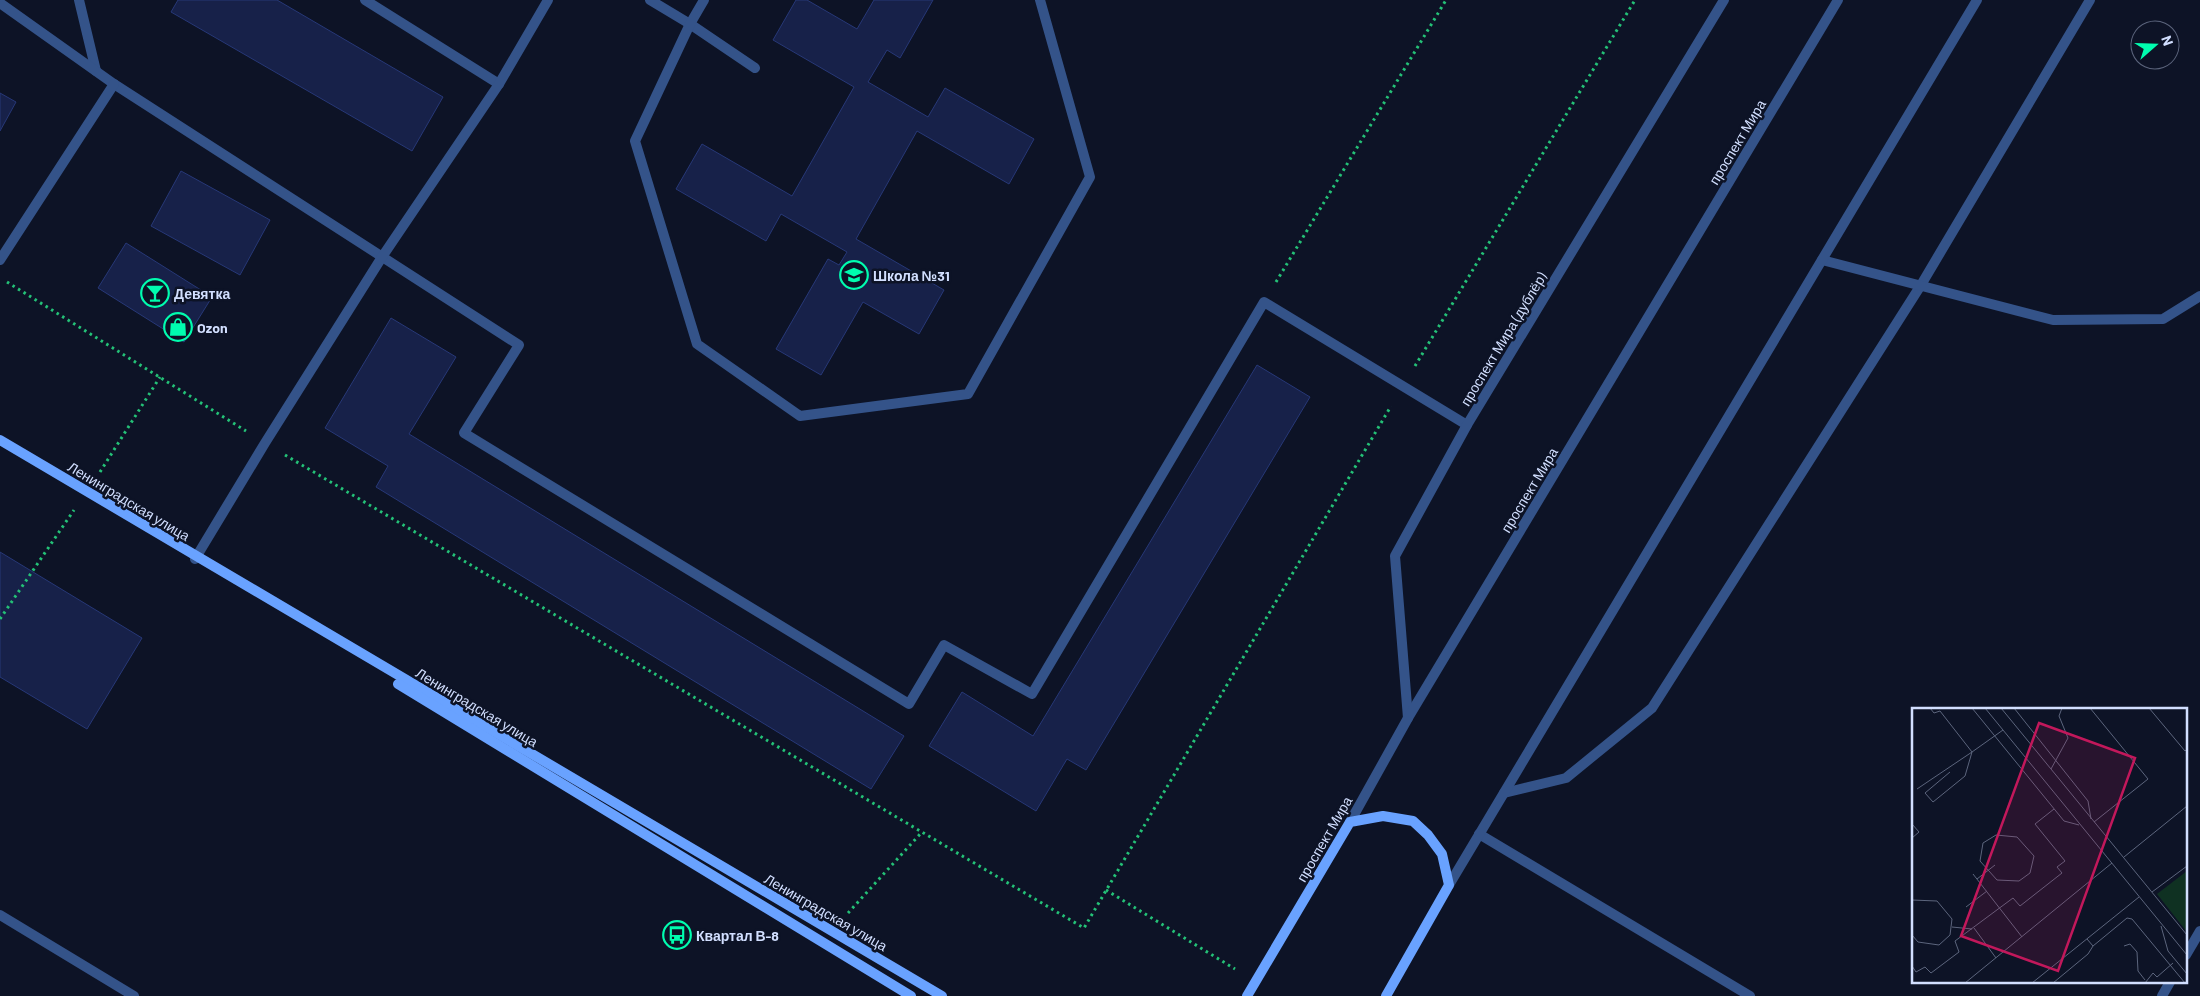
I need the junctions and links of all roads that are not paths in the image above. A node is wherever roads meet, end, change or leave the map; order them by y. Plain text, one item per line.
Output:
1 (79, 0) edge
2 (365, 0) edge
3 (548, 0) edge
4 (650, 0) edge
5 (704, 0) edge
6 (1040, 0) edge
7 (1724, 0) edge
8 (1838, 0) edge
9 (1977, 0) edge
10 (2090, 0) edge
11 (0, 3) edge
12 (690, 24) junction
13 (755, 68) dead end
14 (96, 71) junction
15 (114, 84) junction
16 (499, 84) junction
17 (382, 257) junction
18 (0, 260) edge
19 (1822, 260) junction
20 (1921, 285) junction
21 (2200, 296) edge
22 (1467, 425) junction
23 (0, 441) edge
24 (196, 558) junction
25 (1408, 718) junction
26 (1504, 792) junction
27 (1350, 822) junction
28 (1479, 834) junction
29 (1449, 885) junction
30 (0, 914) edge
31 (2200, 931) edge
32 (2188, 951) edge
33 (2169, 984) edge
34 (134, 996) edge
35 (911, 996) edge
36 (942, 996) edge
37 (1247, 996) edge
38 (1386, 996) edge
39 (1750, 996) edge
40 (2162, 996) edge

1 - 14 street
2 - 16 street
3 - 16 street
4 - 12 street
5 - 12 street
6 - 12 street
7 - 22 street, проспект Мира (дублёр)
8 - 25 street, проспект Мира
9 - 19 street
10 - 20 street
11 - 14 street
12 - 13 street
14 - 15 street
15 - 17 street
15 - 18 street
16 - 17 street
17 - 22 street
17 - 24 street
19 - 20 street
19 - 26 street
20 - 21 street
20 - 26 street
22 - 25 street, проспект Мира (дублёр)
23 - 24 street, Ленинградская улица
24 - 35 street
24 - 36 street, Ленинградская улица
25 - 27 street, проспект Мира
26 - 28 street
27 - 29 street
27 - 37 street, проспект Мира
28 - 29 street
28 - 39 street
29 - 38 street
30 - 34 street
31 - 32 street
33 - 40 street

